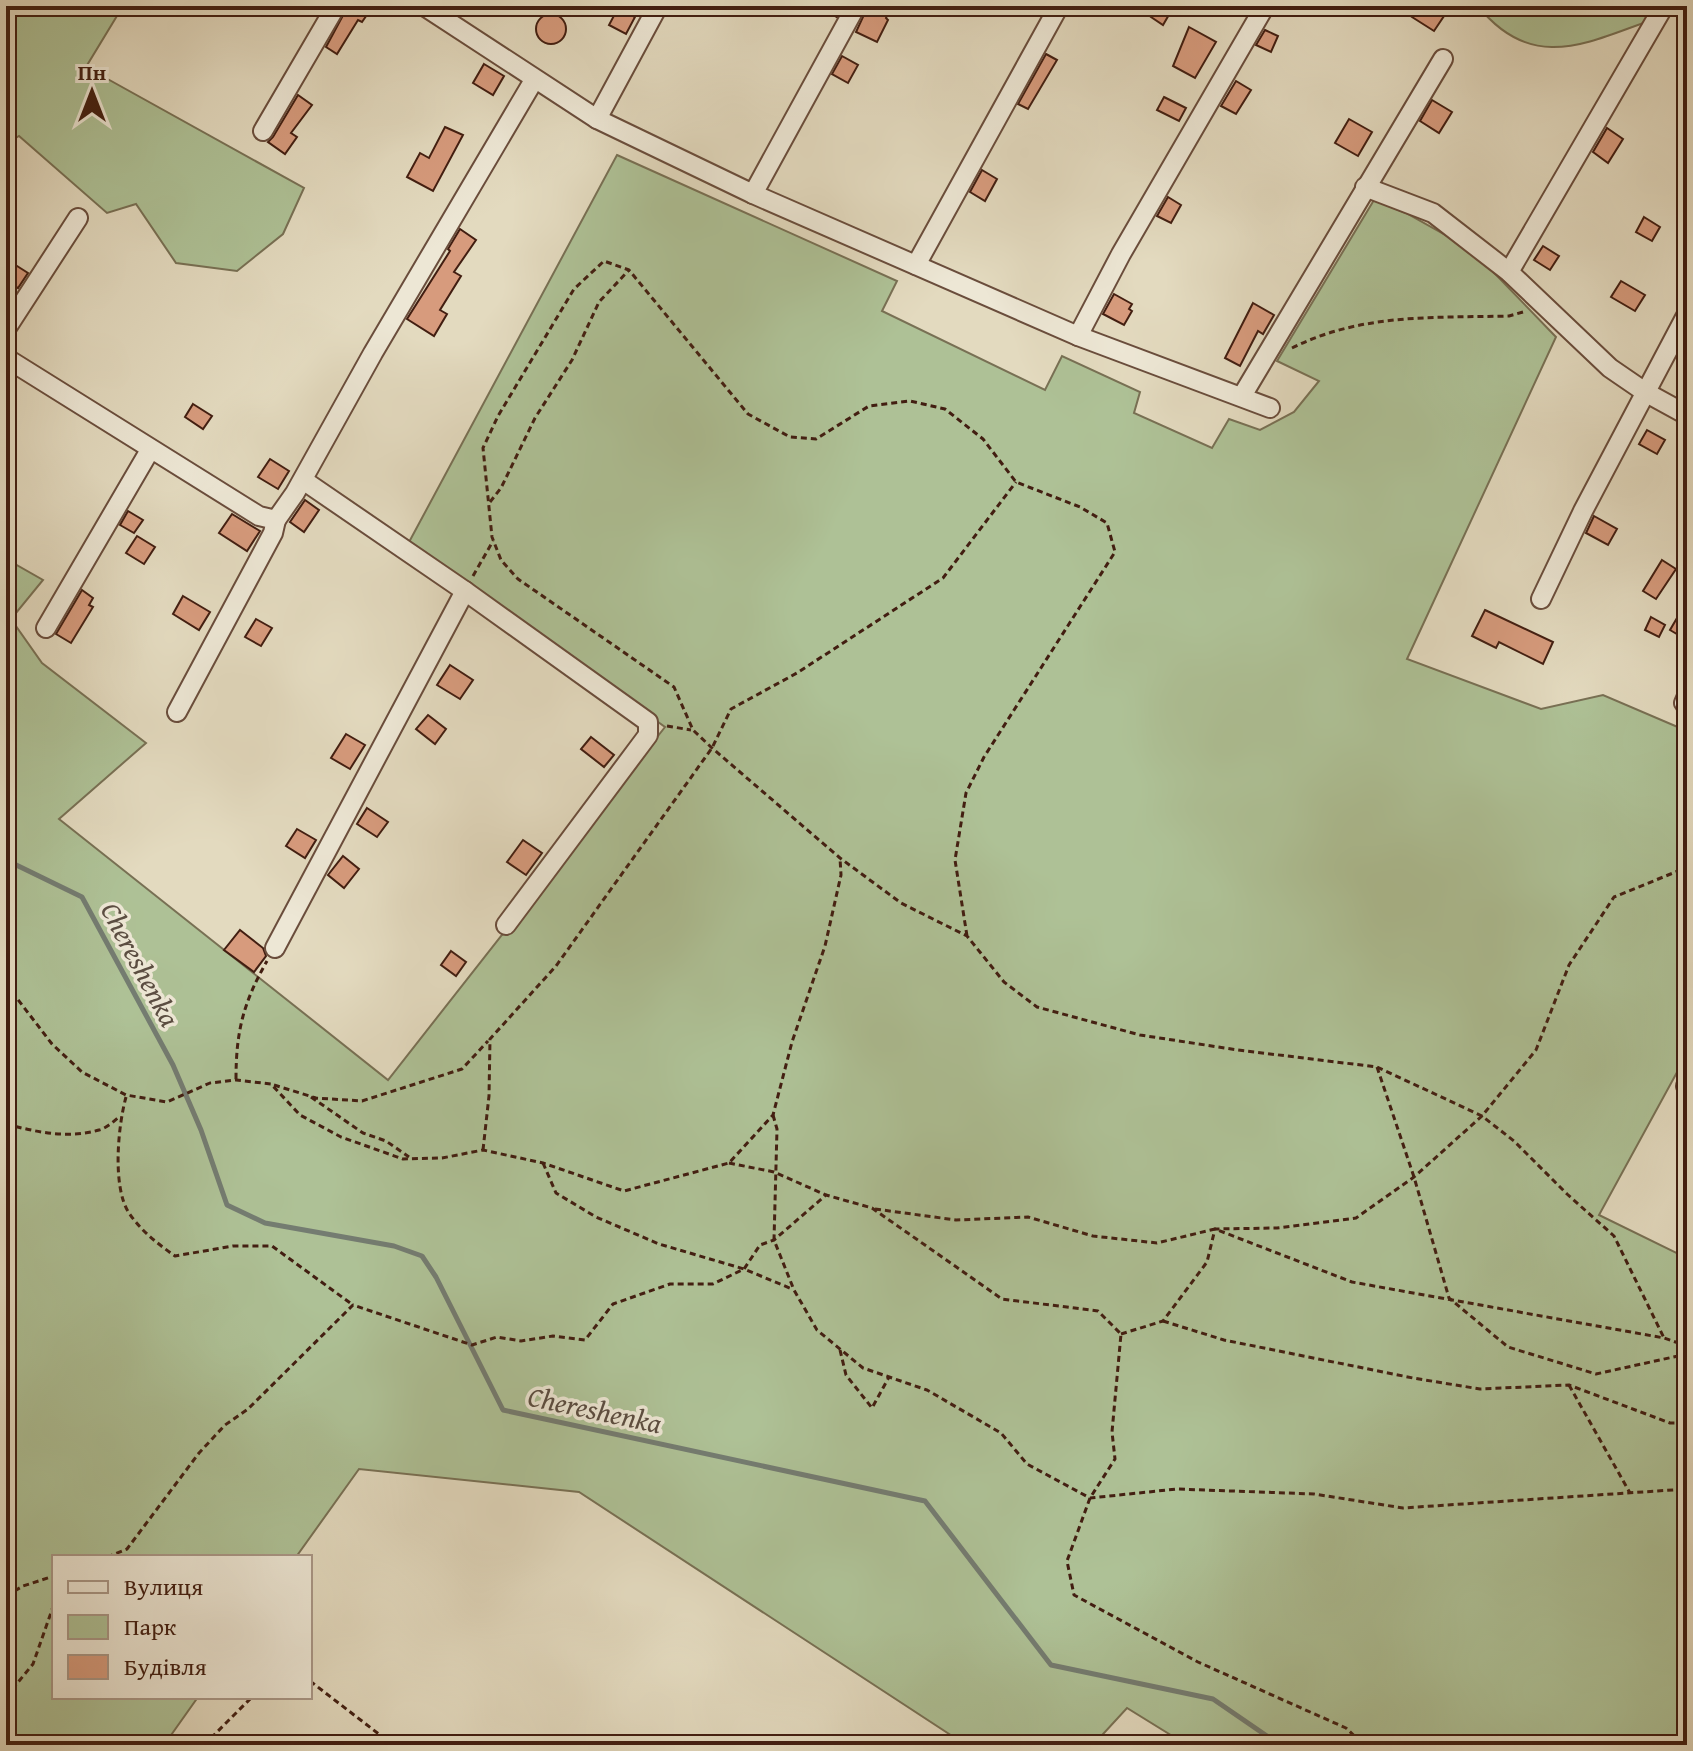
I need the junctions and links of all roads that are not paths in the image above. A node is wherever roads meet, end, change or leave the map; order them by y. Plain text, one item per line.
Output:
1 (336, 6) edge
2 (424, 6) edge
3 (658, 6) edge
4 (856, 6) edge
5 (1059, 6) edge
6 (1265, 6) edge
7 (1661, 11) road end
8 (443, 12) edge
9 (1443, 59) dead end
10 (534, 80) junction
11 (597, 119) junction
12 (263, 131) dead end
13 (1365, 187) junction
14 (753, 194) junction
15 (78, 218) dead end
16 (916, 265) junction
17 (1509, 272) junction
18 (1687, 314) edge
19 (6, 329) edge
20 (1078, 336) junction
21 (6, 358) edge
22 (1645, 392) junction
23 (1242, 396) junction
24 (1270, 408) dead end
25 (1687, 415) edge
26 (150, 450) junction
27 (303, 480) junction
28 (276, 520) junction
29 (465, 591) junction
30 (1541, 599) dead end
31 (46, 628) dead end
32 (177, 712) dead end
33 (506, 925) dead end
34 (275, 948) road end

1 - 12 street
2 - 8 street
3 - 11 street
4 - 14 street
5 - 16 street
6 - 20 street
7 - 17 street
8 - 10 street
9 - 13 street
10 - 11 street
10 - 27 street
11 - 14 street
13 - 17 street
13 - 23 street
14 - 16 street
15 - 19 street
16 - 20 street
17 - 22 street
18 - 22 street
20 - 23 street
21 - 26 street
22 - 25 street
22 - 30 street
23 - 24 street
26 - 28 street
26 - 31 street
27 - 28 street
27 - 29 street
28 - 32 street
29 - 33 street
29 - 34 street

